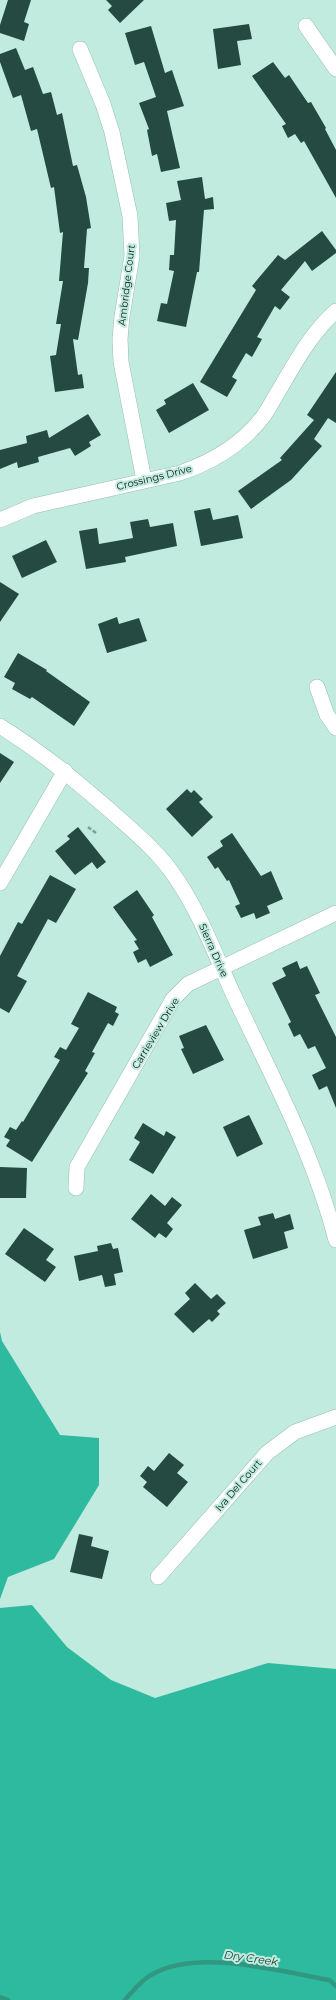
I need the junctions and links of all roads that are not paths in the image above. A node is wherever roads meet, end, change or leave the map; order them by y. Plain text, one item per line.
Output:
1 (306, 26) dead end
2 (80, 49) dead end
3 (336, 69) edge
4 (336, 311) edge
5 (144, 480) junction
6 (0, 520) edge
7 (317, 687) dead end
8 (0, 726) edge
9 (336, 728) edge
10 (65, 771) junction
11 (0, 883) edge
12 (336, 913) edge
13 (221, 968) junction
14 (76, 1188) dead end
15 (336, 1240) edge
16 (336, 1417) edge
17 (158, 1578) dead end

1 - 3 street
2 - 5 street, Ambridge Court
4 - 5 street, Crossings Drive
5 - 6 street, Crossings Drive
7 - 9 street
8 - 10 street, Sierra Drive
10 - 11 street
10 - 13 street, Sierra Drive
12 - 13 street, Carrieview Drive
13 - 14 street, Carrieview Drive
13 - 15 street, Sierra Drive
16 - 17 street, Iva Del Court

